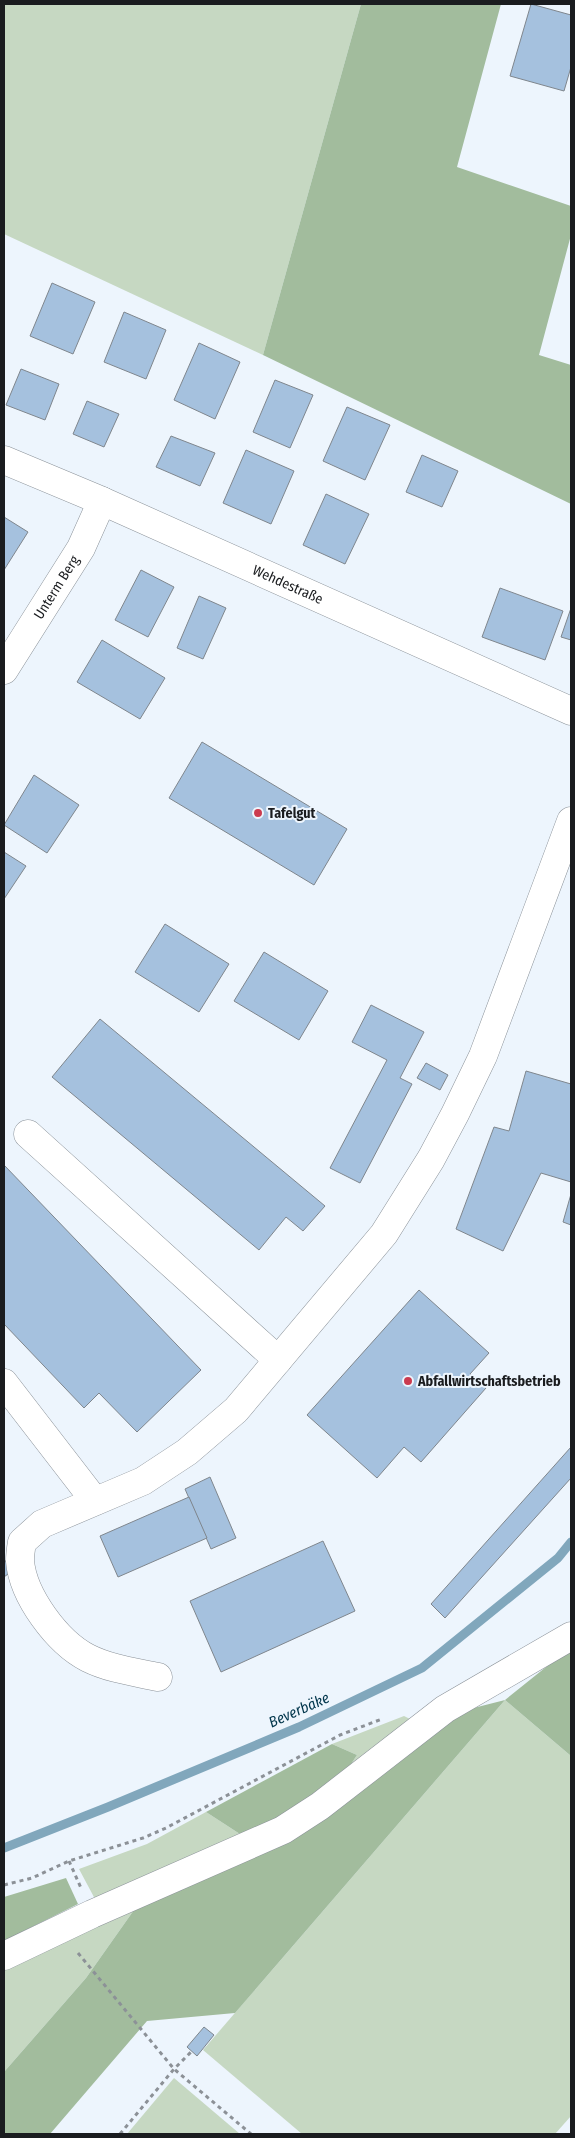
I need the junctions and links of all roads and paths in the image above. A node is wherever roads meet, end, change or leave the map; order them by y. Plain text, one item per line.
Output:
1 (4, 460) edge
2 (102, 501) junction
3 (4, 670) edge
4 (571, 712) edge
5 (571, 821) edge
6 (28, 1134) dead end
7 (278, 1360) junction
8 (4, 1383) edge
9 (95, 1501) junction
10 (571, 1636) edge
11 (158, 1677) dead end
12 (390, 1716) dead end
13 (4, 1885) edge
14 (59, 1930) junction
15 (4, 1956) edge
16 (192, 2052) dead end
17 (174, 2069) junction
18 (120, 2134) edge
19 (251, 2134) edge

1 - 2 street, Wehdestraße
2 - 3 street, Unterm Berg
2 - 4 street, Wehdestraße
5 - 7 street
6 - 7 street
7 - 9 street
8 - 9 street
9 - 11 street
10 - 14 street
12 - 13 path
14 - 15 street
14 - 17 path
16 - 17 path
17 - 18 path
17 - 19 path

